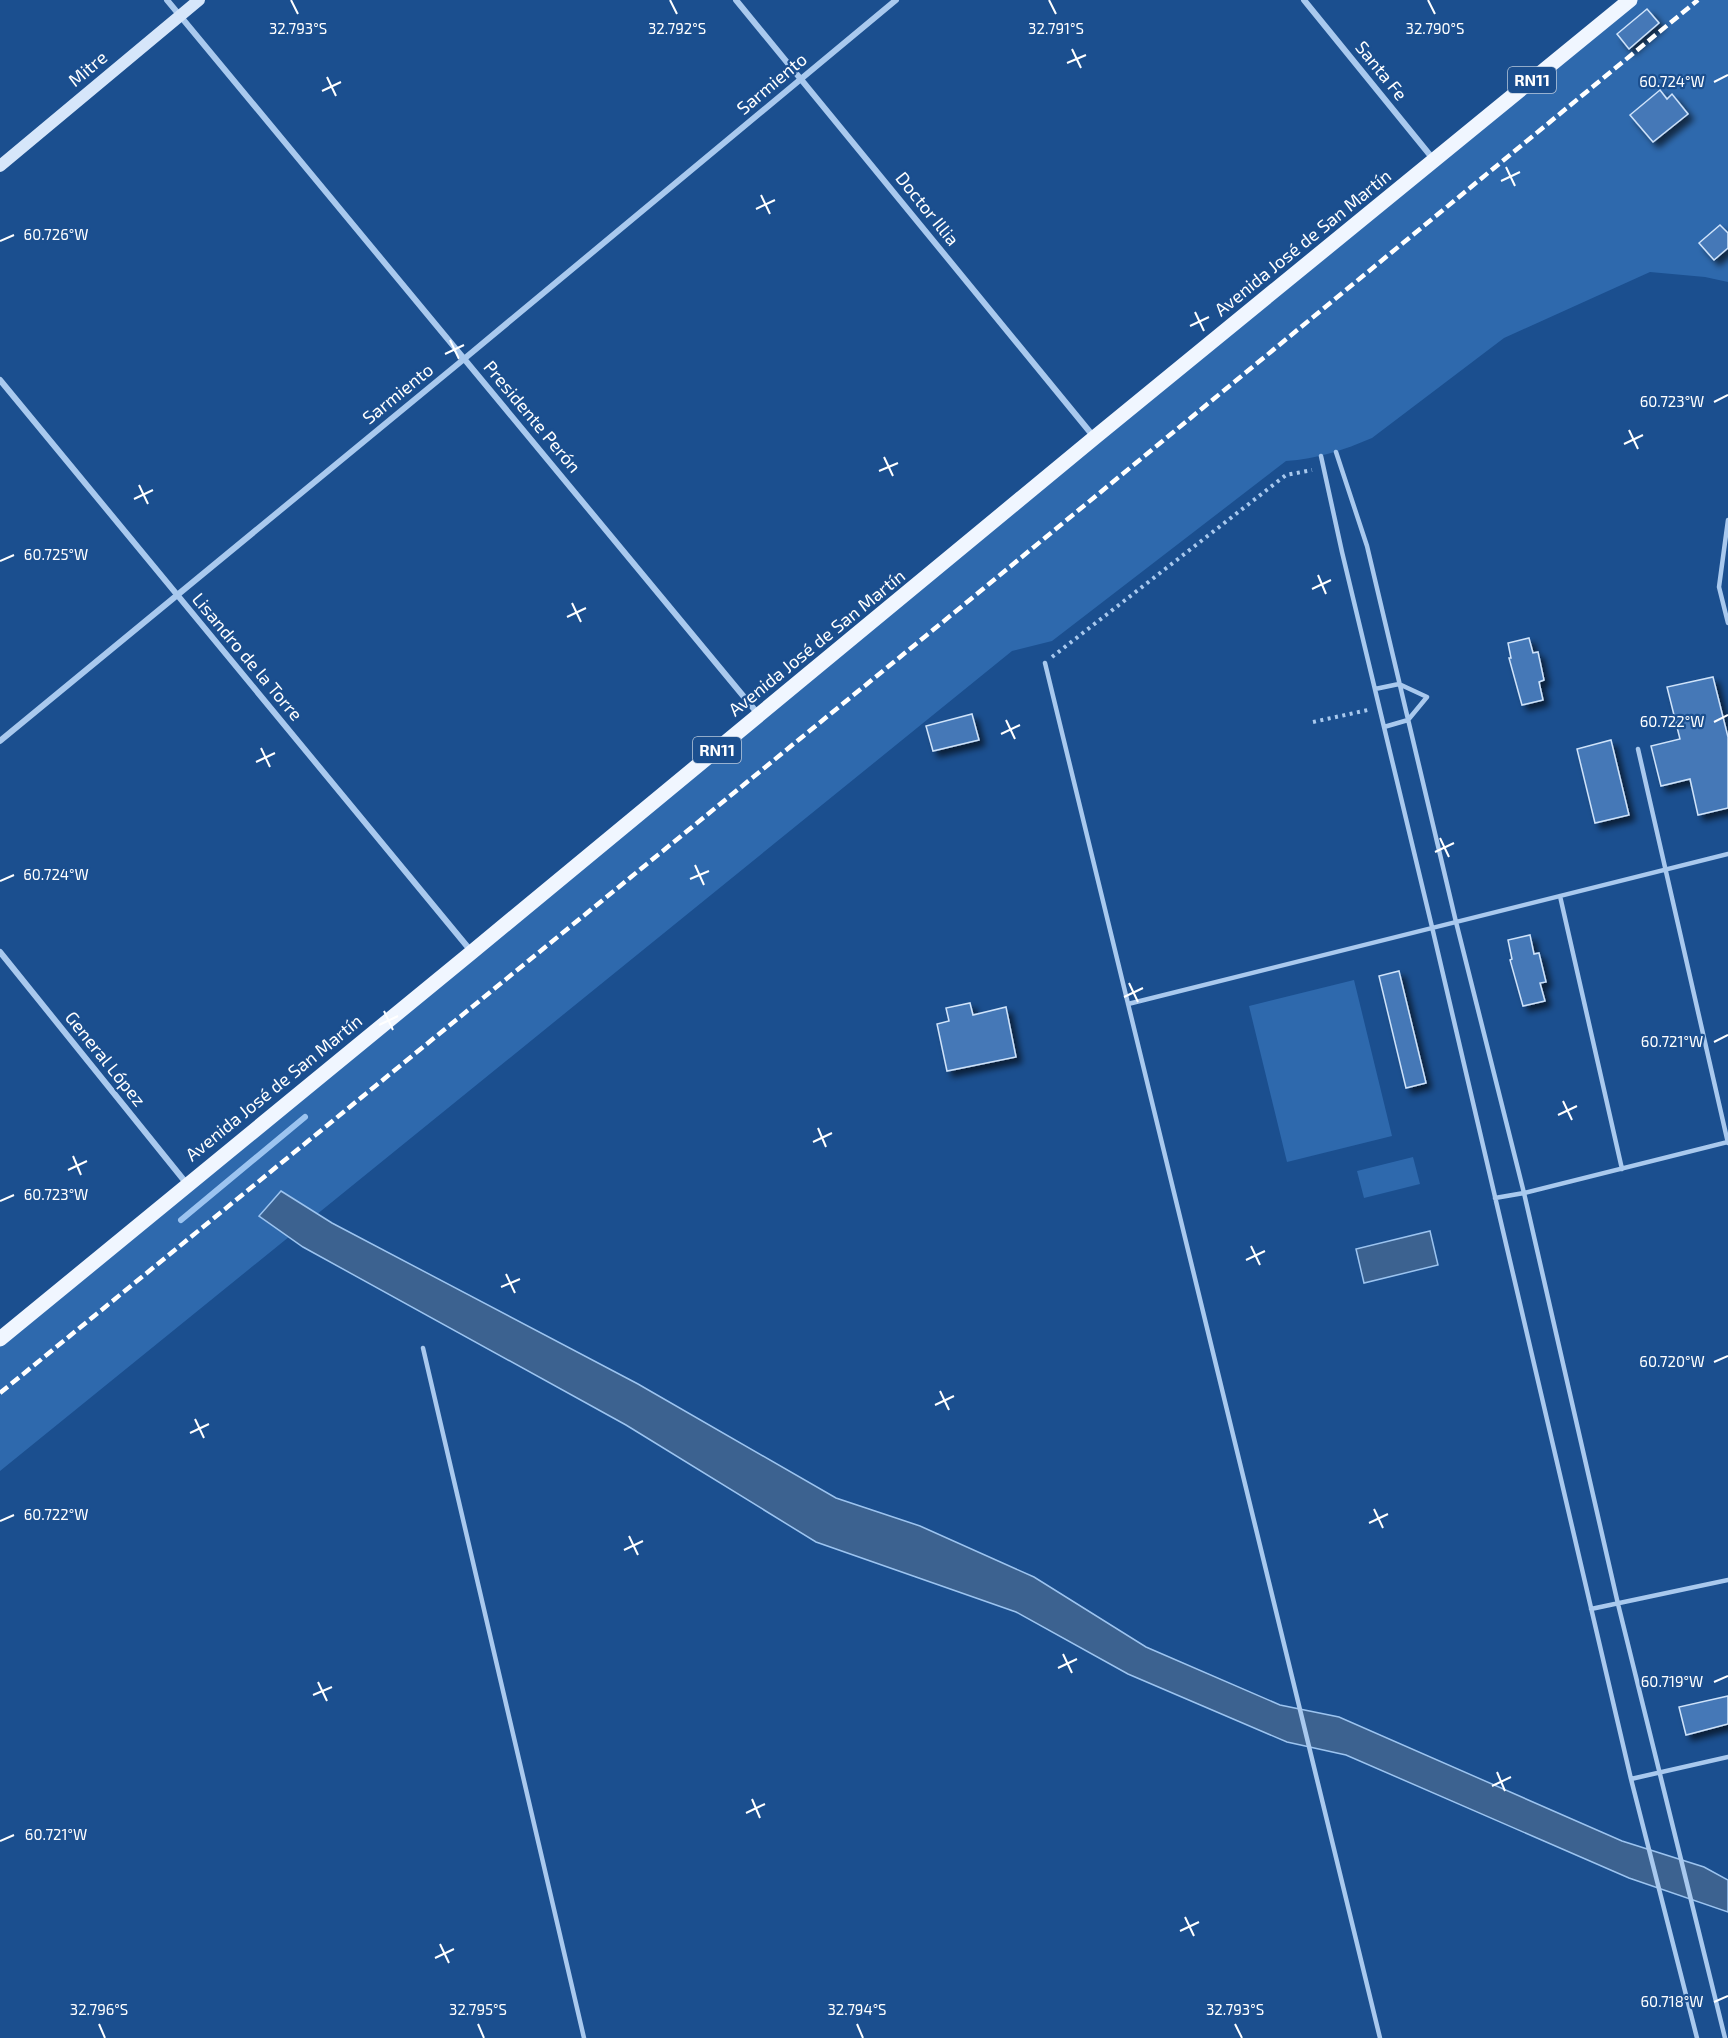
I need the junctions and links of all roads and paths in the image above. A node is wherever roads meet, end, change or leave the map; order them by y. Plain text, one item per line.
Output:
1 (167, 0) edge
2 (199, 0) edge
3 (736, 0) edge
4 (896, 0) edge
5 (1304, 0) edge
6 (1630, 0) edge
7 (180, 16) junction
8 (801, 79) junction
9 (1435, 161) junction
10 (0, 166) edge
11 (465, 359) junction
12 (0, 380) edge
13 (1094, 438) junction
14 (1336, 452) dead end
15 (1321, 456) dead end
16 (1323, 468) junction
17 (1728, 520) edge
18 (177, 595) junction
19 (1728, 622) edge
20 (1044, 663) joint
21 (1399, 684) junction
22 (1375, 689) junction
23 (1379, 708) junction
24 (759, 715) junction
25 (1408, 720) junction
26 (1313, 722) dead end
27 (1384, 727) junction
28 (0, 741) edge
29 (1638, 749) dead end
30 (1728, 854) edge
31 (1665, 870) junction
32 (1560, 896) junction
33 (1456, 922) junction
34 (1432, 927) junction
35 (0, 952) edge
36 (472, 952) junction
37 (1128, 1004) junction
38 (1728, 1142) edge
39 (1622, 1169) junction
40 (188, 1184) junction
41 (1524, 1193) junction
42 (1495, 1197) junction
43 (0, 1338) edge
44 (423, 1348) dead end
45 (1728, 1580) edge
46 (1618, 1604) junction
47 (1591, 1609) junction
48 (1728, 1756) edge
49 (1659, 1772) junction
50 (1631, 1779) junction
51 (584, 2038) edge
52 (1380, 2038) edge
53 (1696, 2038) edge
54 (1725, 2038) edge

1 - 7 street, Presidente Perón
2 - 7 street, Mitre
3 - 8 street, Doctor Illia
4 - 8 street, Sarmiento
5 - 9 street, Santa Fe
6 - 9 main road, Avenida José de San Martín / RN11
7 - 10 street, Mitre
7 - 11 street, Presidente Perón
8 - 11 street, Sarmiento
8 - 13 street, Doctor Illia
9 - 13 main road, Avenida José de San Martín / RN11
11 - 18 street, Sarmiento
11 - 24 street, Presidente Perón
12 - 18 street, Lisandro de la Torre
13 - 24 main road, Avenida José de San Martín / RN11
14 - 21 lane
15 - 16 lane
16 - 20 path
16 - 22 lane
17 - 19 lane
18 - 28 street, Sarmiento
18 - 36 street, Lisandro de la Torre
20 - 37 lane
21 - 22 lane
21 - 25 lane
21 - 25 lane
22 - 23 lane
23 - 26 path
23 - 27 lane
24 - 36 main road, Avenida José de San Martín / RN11
25 - 27 lane
25 - 33 lane
27 - 34 lane
29 - 31 lane
30 - 31 lane
31 - 32 lane
31 - 38 lane
32 - 33 lane
32 - 39 lane
33 - 34 lane
33 - 41 lane
34 - 37 lane
34 - 42 lane
35 - 40 street, General López
36 - 40 main road, Avenida José de San Martín / RN11
37 - 52 lane
38 - 39 lane
39 - 41 lane
40 - 43 main road, Avenida José de San Martín / RN11
41 - 42 lane
41 - 46 lane
42 - 47 lane
44 - 51 lane
45 - 46 lane
46 - 47 lane
46 - 49 lane
47 - 50 lane
48 - 49 lane
49 - 50 lane
49 - 54 lane
50 - 53 lane

